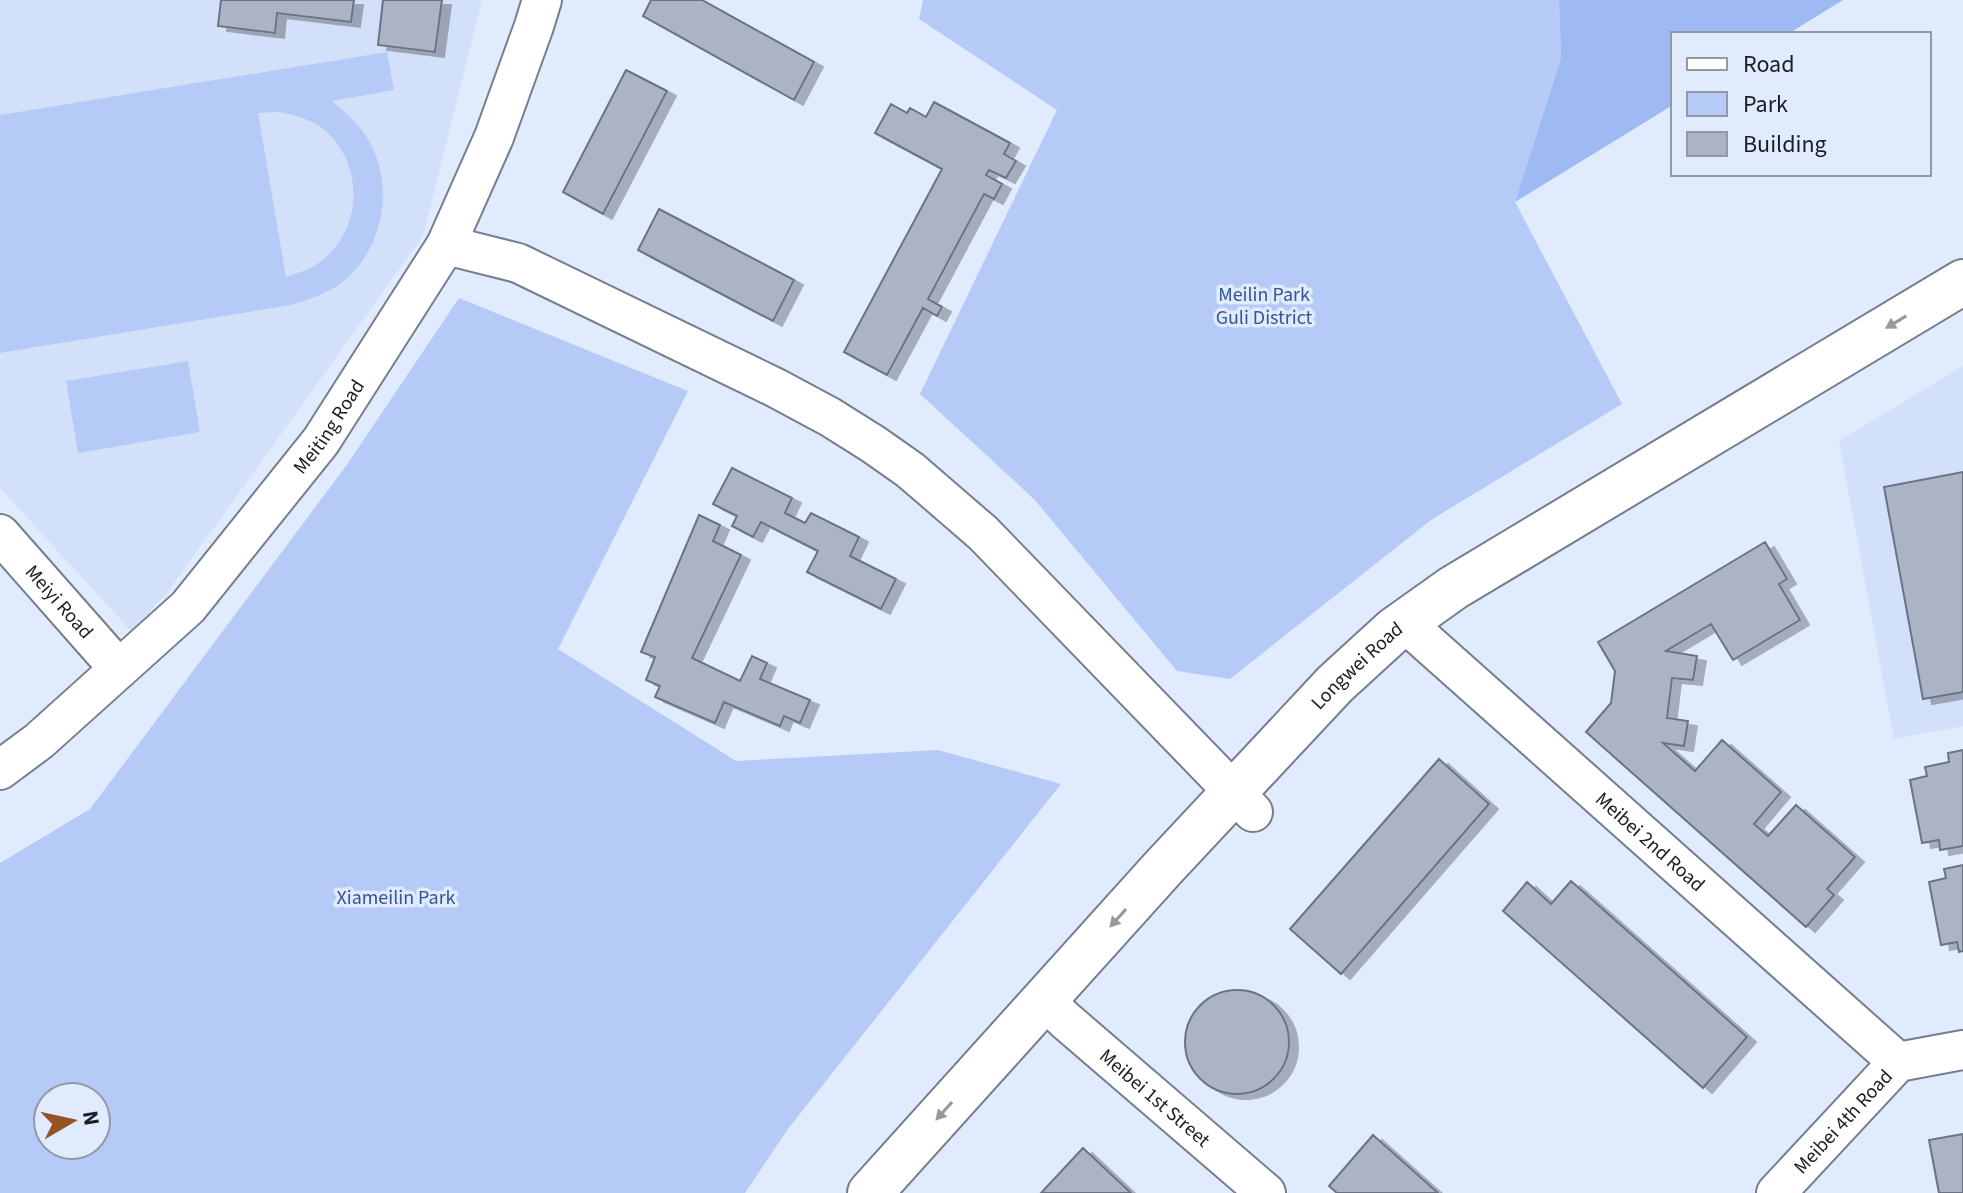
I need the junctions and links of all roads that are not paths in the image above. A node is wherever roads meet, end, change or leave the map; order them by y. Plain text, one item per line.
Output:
1 (542, 0) edge
2 (446, 245) junction
3 (1963, 282) edge
4 (1963, 316) edge
5 (0, 534) edge
6 (1415, 631) junction
7 (119, 669) junction
8 (0, 770) edge
9 (1243, 802) junction
10 (1054, 1010) junction
11 (1963, 1050) edge
12 (1898, 1062) junction
13 (870, 1193) edge
14 (910, 1193) edge
15 (1266, 1193) edge
16 (1776, 1193) edge

1 - 2 street, Meiting Road
2 - 7 street, Meiting Road
2 - 9 street
3 -> 6 street, Longwei Road
4 - 6 street, Longwei Road
5 - 7 street, Meiyi Road
6 - 9 street, Longwei Road
6 - 12 street, Meibei 2nd Road
7 - 8 street, Meiting Road
9 - 10 street, Longwei Road
10 -> 13 street, Longwei Road
10 - 14 street, Longwei Road
10 - 15 street, Meibei 1st Street
11 - 12 street, Meibei 4th Road
12 - 16 street, Meibei 4th Road

